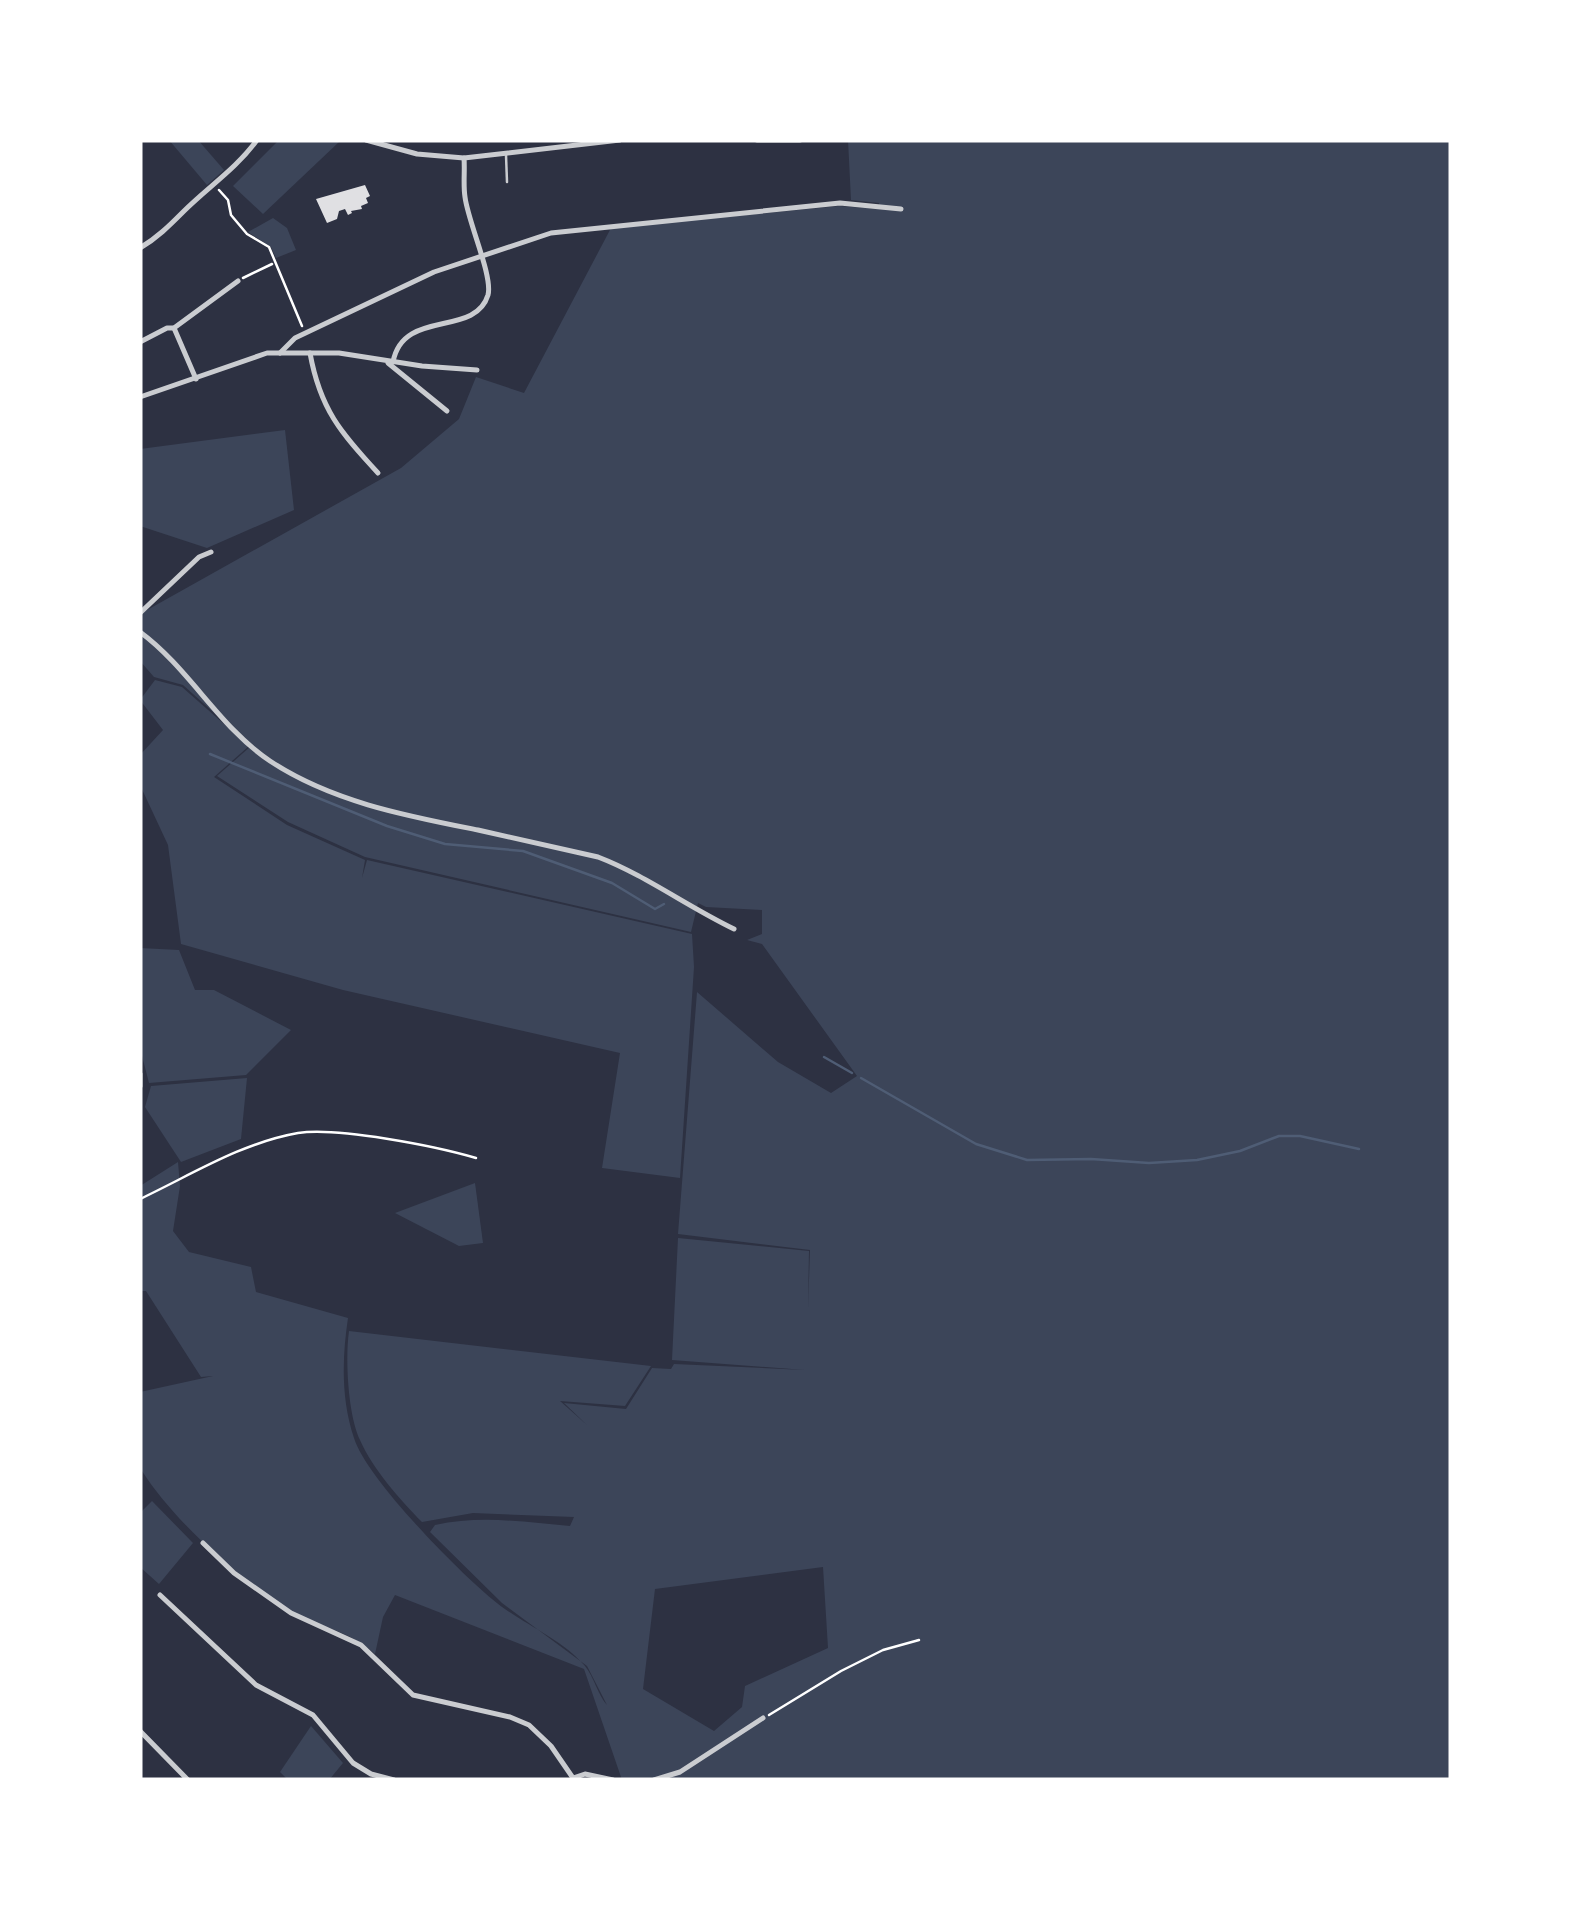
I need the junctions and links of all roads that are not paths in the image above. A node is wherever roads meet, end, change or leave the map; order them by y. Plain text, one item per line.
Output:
1 (258, 140) edge
2 (366, 140) edge
3 (620, 140) edge
4 (757, 140) edge
5 (800, 140) edge
6 (506, 154) junction
7 (464, 158) junction
8 (507, 182) dead end
9 (901, 209) dead end
10 (140, 248) edge
11 (480, 258) junction
12 (238, 281) road end
13 (174, 328) junction
14 (140, 342) edge
15 (280, 353) junction
16 (310, 353) junction
17 (389, 361) junction
18 (477, 370) dead end
19 (196, 379) junction
20 (140, 397) edge
21 (447, 412) dead end
22 (378, 473) dead end
23 (212, 552) dead end
24 (142, 609) edge
25 (140, 632) edge
26 (734, 930) dead end
27 (140, 1074) edge
28 (140, 1086) edge
29 (203, 1543) dead end
30 (160, 1595) dead end
31 (763, 1718) road end
32 (140, 1731) edge
33 (572, 1779) edge
34 (188, 1780) edge
35 (394, 1780) edge
36 (613, 1780) edge
37 (654, 1780) edge

1 - 10 street
2 - 7 street
3 - 6 street
4 - 5 street
6 - 7 street
6 - 8 lane
7 - 11 street
9 - 11 street
11 - 15 street
11 - 17 street
12 - 13 street
13 - 14 street
13 - 19 street
15 - 16 street
15 - 19 street
16 - 17 street
16 - 22 street
17 - 18 street
17 - 21 street
19 - 20 street
23 - 24 street
25 - 26 street
27 - 28 street
29 - 33 street
30 - 35 street
31 - 37 street
32 - 34 street
33 - 36 street

